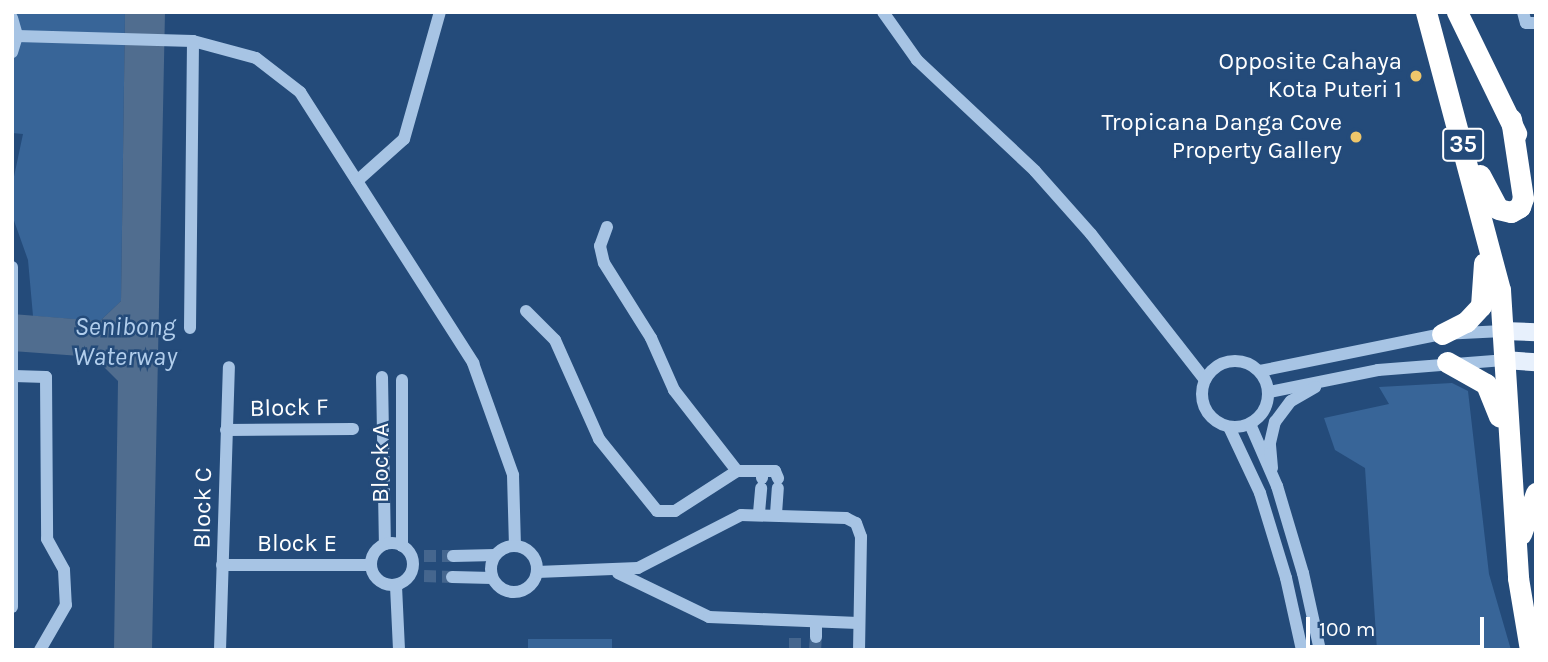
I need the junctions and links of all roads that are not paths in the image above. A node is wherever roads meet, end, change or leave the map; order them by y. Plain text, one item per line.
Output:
1 (440, 12) edge
2 (883, 12) edge
3 (1426, 12) edge
4 (1457, 12) edge
5 (1522, 12) edge
6 (12, 18) edge
7 (1536, 23) edge
8 (17, 36) junction
9 (193, 41) junction
10 (12, 52) edge
11 (1511, 119) junction
12 (1458, 127) junction
13 (357, 181) junction
14 (1536, 184) edge
15 (1482, 219) junction
16 (607, 227) dead end
17 (12, 267) edge
18 (14, 301) edge
19 (526, 311) dead end
20 (190, 328) dead end
21 (1503, 331) junction
22 (1536, 332) edge
23 (1442, 334) junction
24 (1504, 360) junction
25 (1447, 362) junction
26 (1536, 362) edge
27 (229, 368) dead end
28 (1260, 372) junction
29 (14, 376) edge
30 (382, 377) dead end
31 (402, 380) dead end
32 (1205, 380) junction
33 (1327, 380) junction
34 (1269, 392) junction
35 (1250, 424) junction
36 (1229, 427) junction
37 (353, 429) dead end
38 (226, 430) junction
39 (1509, 469) junction
40 (737, 471) junction
41 (1273, 478) junction
42 (762, 479) junction
43 (1536, 493) edge
44 (759, 513) junction
45 (776, 514) junction
46 (385, 544) junction
47 (514, 545) junction
48 (1517, 549) junction
49 (13, 550) edge
50 (406, 551) junction
51 (495, 555) junction
52 (424, 556) tunnel mouth
53 (453, 556) tunnel mouth
54 (222, 565) junction
55 (371, 565) junction
56 (537, 572) junction
57 (614, 572) junction
58 (13, 574) edge
59 (409, 576) junction
60 (424, 576) tunnel mouth
61 (452, 577) tunnel mouth
62 (492, 578) junction
63 (396, 586) junction
64 (12, 607) edge
65 (795, 621) junction
66 (816, 622) junction
67 (859, 622) junction
68 (795, 637) tunnel mouth
69 (816, 637) tunnel mouth
70 (40, 650) edge
71 (220, 650) edge
72 (399, 650) edge
73 (859, 650) edge
74 (1302, 650) edge
75 (1320, 650) edge
76 (1530, 650) edge

1 - 13 street
2 - 32 street
3 - 12 highway, 35
4 - 11 highway, 35
5 - 7 street
6 - 8 street
8 - 9 street
8 - 10 street
9 - 13 street
9 - 20 street
11 - 12 highway
11 - 14 highway, 35
12 - 15 highway, 35
13 - 47 street
15 - 21 highway, 35
15 - 23 highway
16 - 40 street
17 - 18 street
18 - 29 street
19 - 40 street
21 - 22 main road
21 - 23 street
21 - 24 highway, 35
23 - 28 street
24 - 25 street
24 - 26 main road
24 - 39 highway, 35
25 - 33 street
25 - 39 highway
27 - 38 street, Block C
28 - 32 street
28 - 34 street
29 - 49 street
29 - 70 street
30 - 46 street
31 - 50 street, Block A
32 - 36 street
33 - 34 street
33 - 41 street
34 - 35 street
35 - 36 street
35 - 41 street
36 - 74 street
37 - 38 street, Block F
38 - 54 street, Block C
39 - 48 highway, 35
40 - 42 street
41 - 75 street
42 - 44 street
42 - 45 street
43 - 48 highway
44 - 45 street
44 - 57 street
45 - 67 street
46 - 50 street
46 - 55 street
47 - 51 street
47 - 56 street
48 - 76 highway, 35
49 - 58 street
50 - 52 street
50 - 59 street
51 - 53 street
51 - 62 street
54 - 55 street, Block E
54 - 71 street, Block C
55 - 63 street
56 - 57 street
56 - 62 street
57 - 65 street
58 - 64 street
59 - 60 street
59 - 63 street
61 - 62 street
63 - 72 street
65 - 66 street
65 - 68 street
66 - 67 street
66 - 69 street
67 - 73 street

